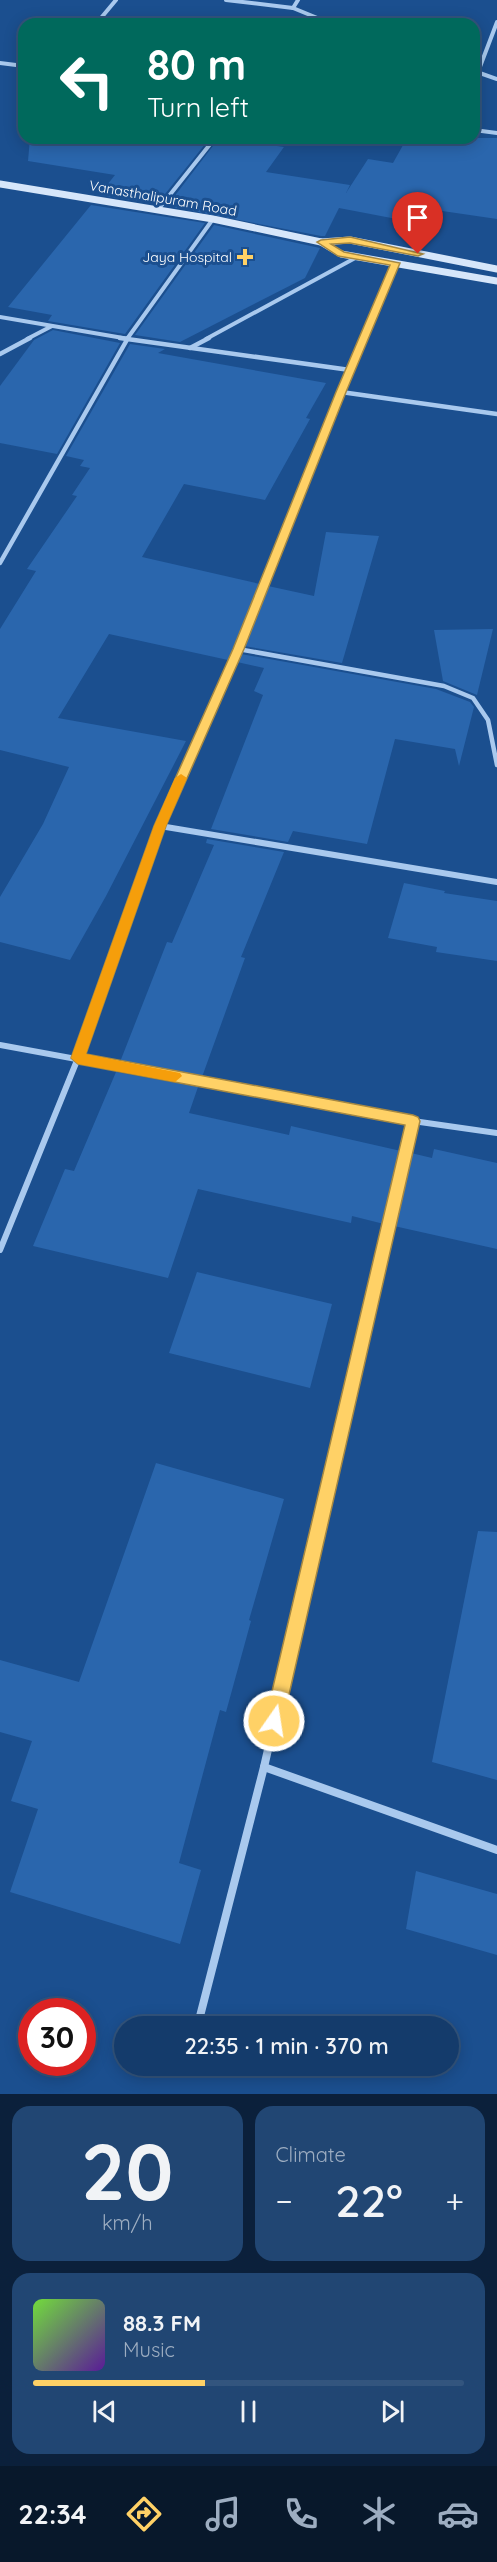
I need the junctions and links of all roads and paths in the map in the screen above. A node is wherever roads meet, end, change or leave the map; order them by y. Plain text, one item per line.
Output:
1 (116, 0) edge
2 (226, 0) edge
3 (298, 0) edge
4 (293, 8) junction
5 (101, 18) edge
6 (317, 18) edge
7 (497, 22) edge
8 (480, 62) edge
9 (0, 63) edge
10 (18, 65) edge
11 (480, 73) edge
12 (497, 79) edge
13 (480, 131) edge
14 (497, 133) edge
15 (210, 144) edge
16 (0, 184) edge
17 (157, 211) junction
18 (213, 219) junction
19 (321, 242) junction
20 (357, 257) junction
21 (396, 263) junction
22 (497, 269) edge
23 (497, 281) edge
24 (0, 317) edge
25 (52, 326) junction
26 (127, 339) junction
27 (190, 348) junction
28 (0, 354) edge
29 (350, 370) junction
30 (341, 392) junction
31 (497, 414) edge
32 (0, 563) edge
33 (238, 649) junction
34 (497, 765) edge
35 (160, 826) junction
36 (497, 882) edge
37 (0, 1045) edge
38 (78, 1058) junction
39 (413, 1121) junction
40 (497, 1133) edge
41 (0, 1250) edge
42 (264, 1767) junction
43 (497, 1851) edge
44 (200, 2016) edge

1 - 5 street
2 - 4 street
3 - 4 street
4 - 6 street
7 - 8 street
9 - 10 street
11 - 12 street
13 - 14 street
15 - 17 street
16 - 17 street, Vanasthalipuram Road
17 - 18 street, Vanasthalipuram Road
18 - 19 street, Vanasthalipuram Road
18 - 26 street
19 - 20 street, Vanasthalipuram Road
19 - 22 street, Vanasthalipuram Road
20 - 21 street, Vanasthalipuram Road
20 - 27 street
21 - 23 street, Vanasthalipuram Road
21 - 29 street
24 - 25 street
25 - 26 street
25 - 28 street
26 - 27 street
26 - 32 street
27 - 29 street
29 - 30 street
30 - 31 street
30 - 33 street
33 - 34 street
33 - 35 street
35 - 36 street
35 - 38 street
37 - 38 street
38 - 39 street
38 - 41 street
39 - 40 street
39 - 42 street
42 - 43 street
42 - 44 street

